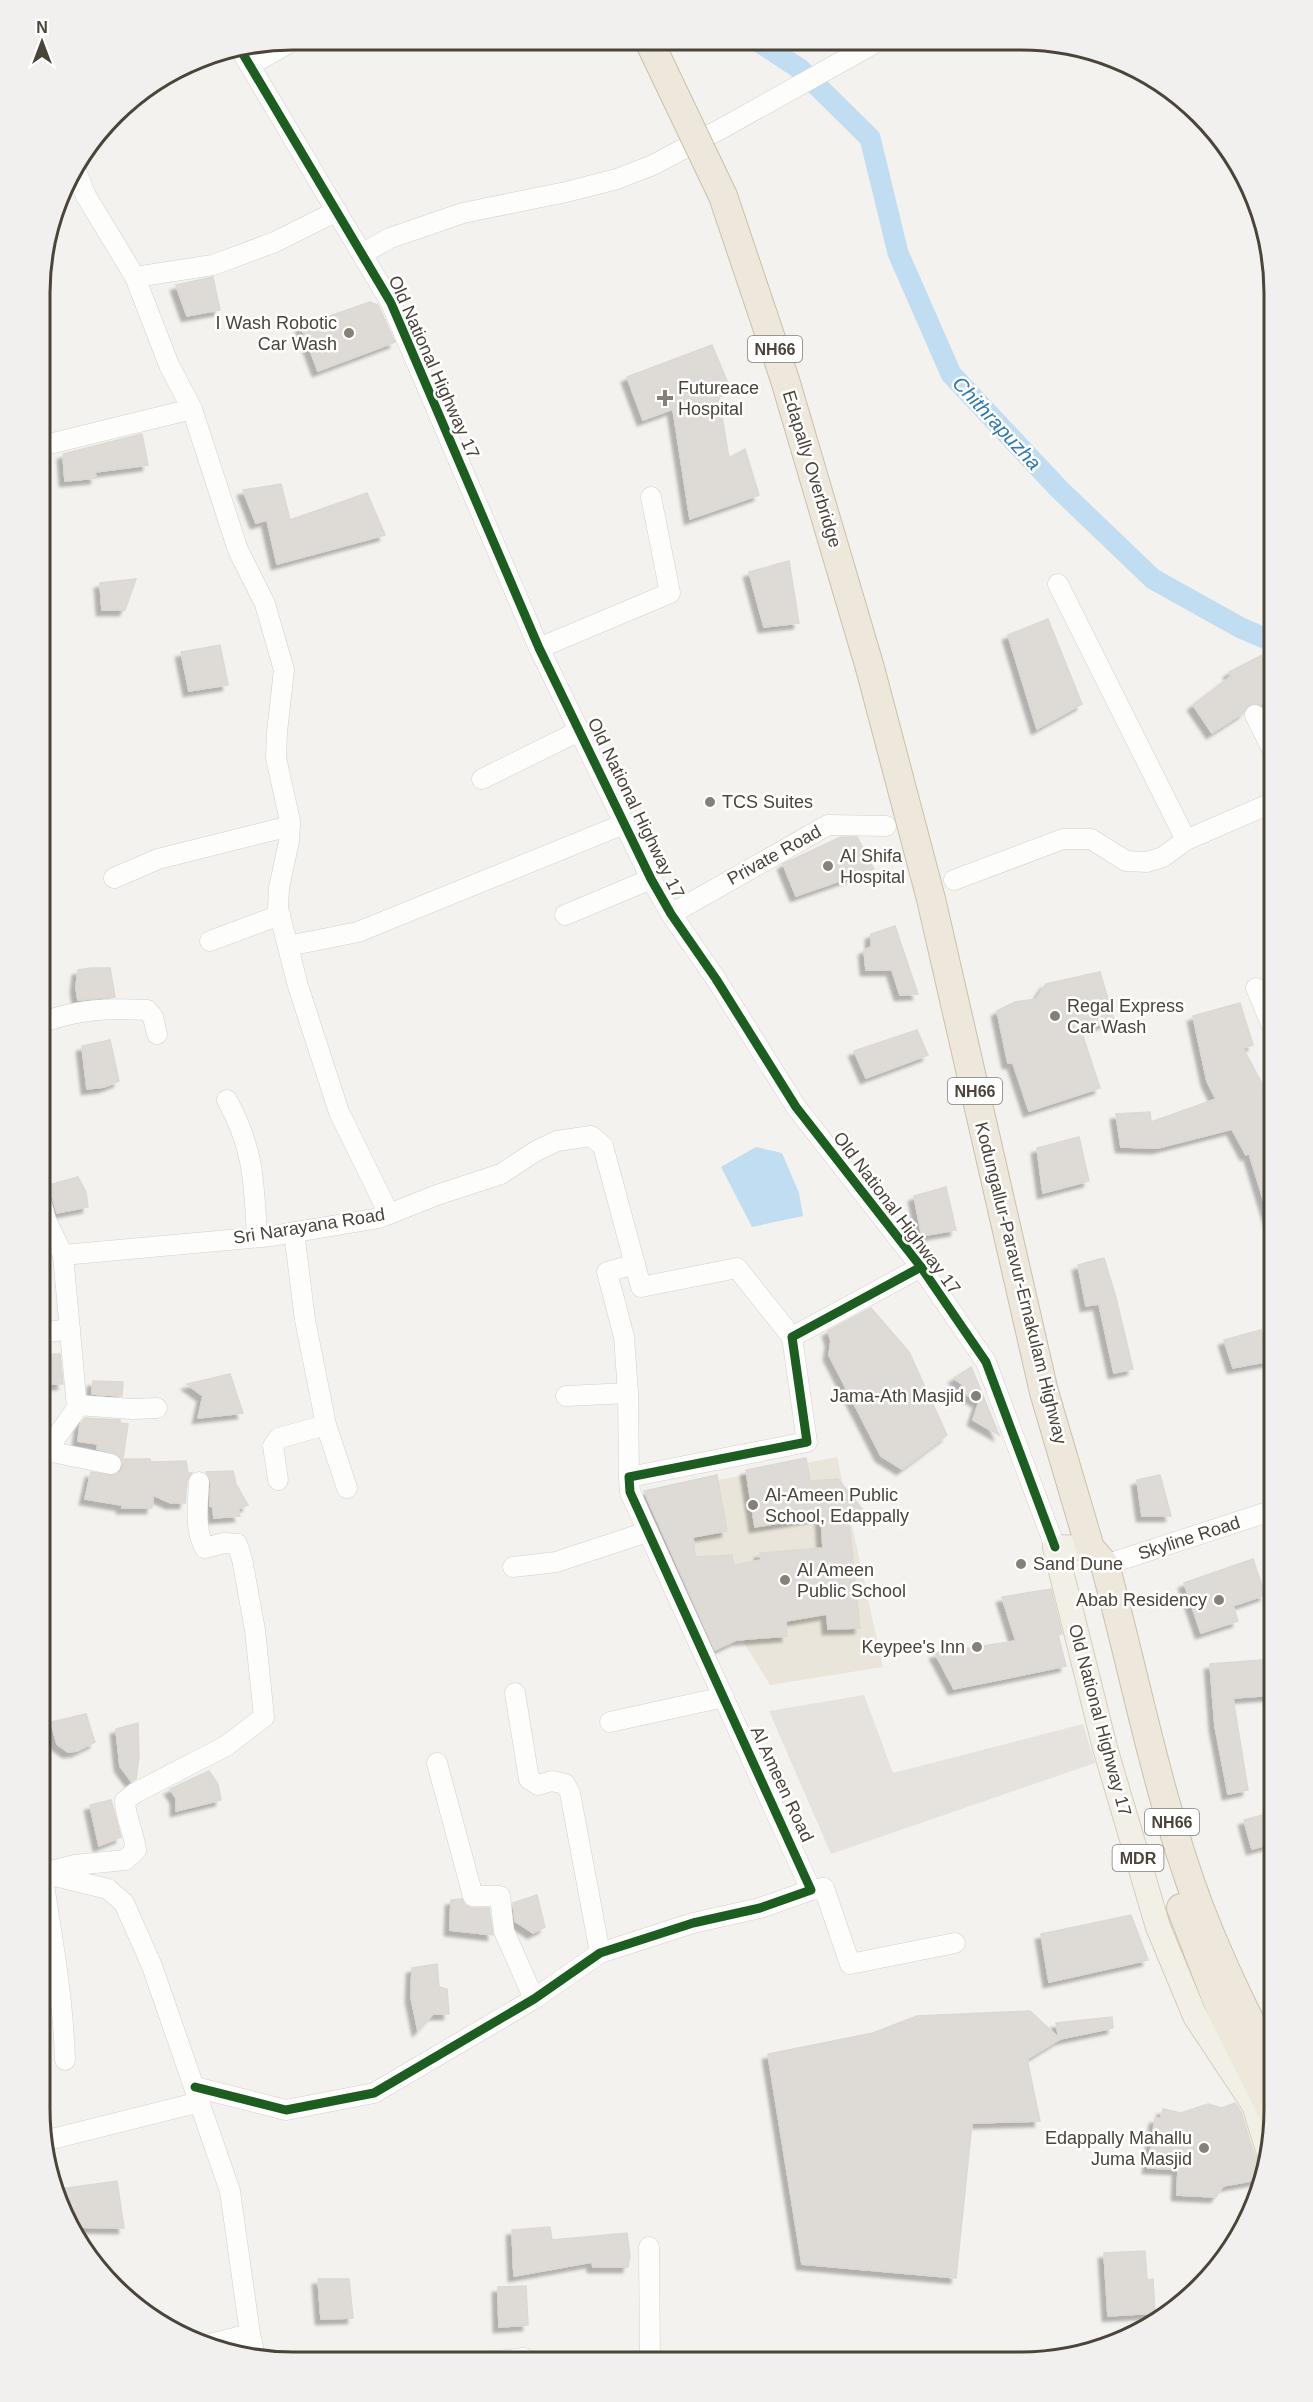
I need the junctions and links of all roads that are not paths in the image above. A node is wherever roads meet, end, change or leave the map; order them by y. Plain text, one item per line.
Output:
1 (653, 50) edge
2 (862, 50) edge
3 (245, 57) edge
4 (79, 178) edge
5 (336, 212) junction
6 (362, 254) junction
7 (135, 278) junction
8 (192, 409) junction
9 (50, 444) edge
10 (651, 497) dead end
11 (1058, 584) dead end
12 (539, 648) junction
13 (870, 668) joint
14 (1254, 716) dead end
15 (579, 730) junction
16 (1264, 734) edge
17 (482, 778) dead end
18 (1264, 806) edge
19 (624, 824) junction
20 (886, 825) dead end
21 (290, 826) junction
22 (1186, 840) junction
23 (114, 878) dead end
24 (651, 879) junction
25 (954, 880) dead end
26 (671, 914) junction
27 (279, 915) junction
28 (565, 915) dead end
29 (210, 941) dead end
30 (288, 946) junction
31 (1257, 988) dead end
32 (1264, 1006) edge
33 (50, 1019) edge
34 (157, 1034) dead end
35 (227, 1100) dead end
36 (389, 1214) junction
37 (50, 1228) edge
38 (294, 1232) junction
39 (257, 1237) junction
40 (63, 1255) junction
41 (635, 1264) junction
42 (921, 1268) junction
43 (70, 1329) junction
44 (50, 1332) edge
45 (792, 1337) junction
46 (628, 1393) junction
47 (566, 1396) dead end
48 (77, 1406) junction
49 (157, 1408) dead end
50 (326, 1425) junction
51 (50, 1446) edge
52 (50, 1457) edge
53 (111, 1464) dead end
54 (629, 1477) junction
55 (278, 1480) dead end
56 (199, 1482) dead end
57 (347, 1488) dead end
58 (1264, 1513) edge
59 (647, 1532) junction
60 (1055, 1547) junction
61 (1098, 1557) junction
62 (513, 1567) dead end
63 (515, 1693) dead end
64 (724, 1697) junction
65 (610, 1722) dead end
66 (437, 1763) dead end
67 (50, 1871) edge
68 (50, 1875) edge
69 (811, 1890) junction
70 (50, 1926) edge
71 (955, 1943) dead end
72 (600, 1953) junction
73 (534, 2000) junction
74 (1264, 2046) edge
75 (65, 2060) dead end
76 (198, 2095) junction
77 (1264, 2105) edge
78 (52, 2139) edge
79 (649, 2247) dead end
80 (250, 2334) junction
81 (220, 2342) edge
82 (253, 2349) edge
83 (650, 2352) edge

1 - 13 highway, Edapally Overbridge / NH66, bridge
2 - 6 street
3 - 5 street, Old National Highway 17
4 - 7 street
5 - 6 street, Old National Highway 17
5 - 7 street
6 - 12 street, Old National Highway 17
7 - 8 street
8 - 9 street
8 - 21 street
10 - 12 street
11 - 22 street
12 - 15 street, Old National Highway 17
13 - 61 highway, Kodungallur-Paravur-Ernakulam Highway / NH66
14 - 16 street
15 - 17 street
15 - 19 street, Old National Highway 17
18 - 22 street
19 - 24 street, Old National Highway 17
19 - 30 street
20 - 26 street, Private Road
21 - 23 street
21 - 27 street
22 - 25 street
24 - 26 street, Old National Highway 17
24 - 28 street
26 - 42 street, Old National Highway 17
27 - 29 street
27 - 30 street
30 - 36 street
31 - 32 street
33 - 34 street
35 - 39 street
36 - 38 street, Sri Narayana Road
36 - 41 street, Sri Narayana Road
37 - 40 street
38 - 39 street, Sri Narayana Road
38 - 50 street
39 - 40 street, Sri Narayana Road
40 - 43 street
41 - 45 street, Sri Narayana Road
41 - 46 street, Al Ameen Road
42 - 45 street
42 - 60 street, Old National Highway 17
43 - 44 street
43 - 48 street
45 - 54 street
46 - 47 street
46 - 54 street, Al Ameen Road
48 - 49 street
48 - 51 street
50 - 55 street
50 - 57 street
52 - 53 street
54 - 59 street, Al Ameen Road
56 - 67 street
58 - 61 street, Skyline Road
59 - 62 street
59 - 64 street, Al Ameen Road
60 - 61 main road
60 - 77 main road, Old National Highway 17 / MDR
61 - 74 highway, Kodungallur-Paravur-Ernakulam Highway / NH66
61 - 77 highway, Kodungallur-Paravur-Ernakulam Highway / NH66
63 - 72 street
64 - 65 street
64 - 69 street, Al Ameen Road
66 - 73 street
68 - 76 street
69 - 71 street
69 - 72 street
70 - 75 street
72 - 73 street
73 - 76 street
76 - 78 street
76 - 80 street
79 - 83 street
80 - 81 street
80 - 82 street

